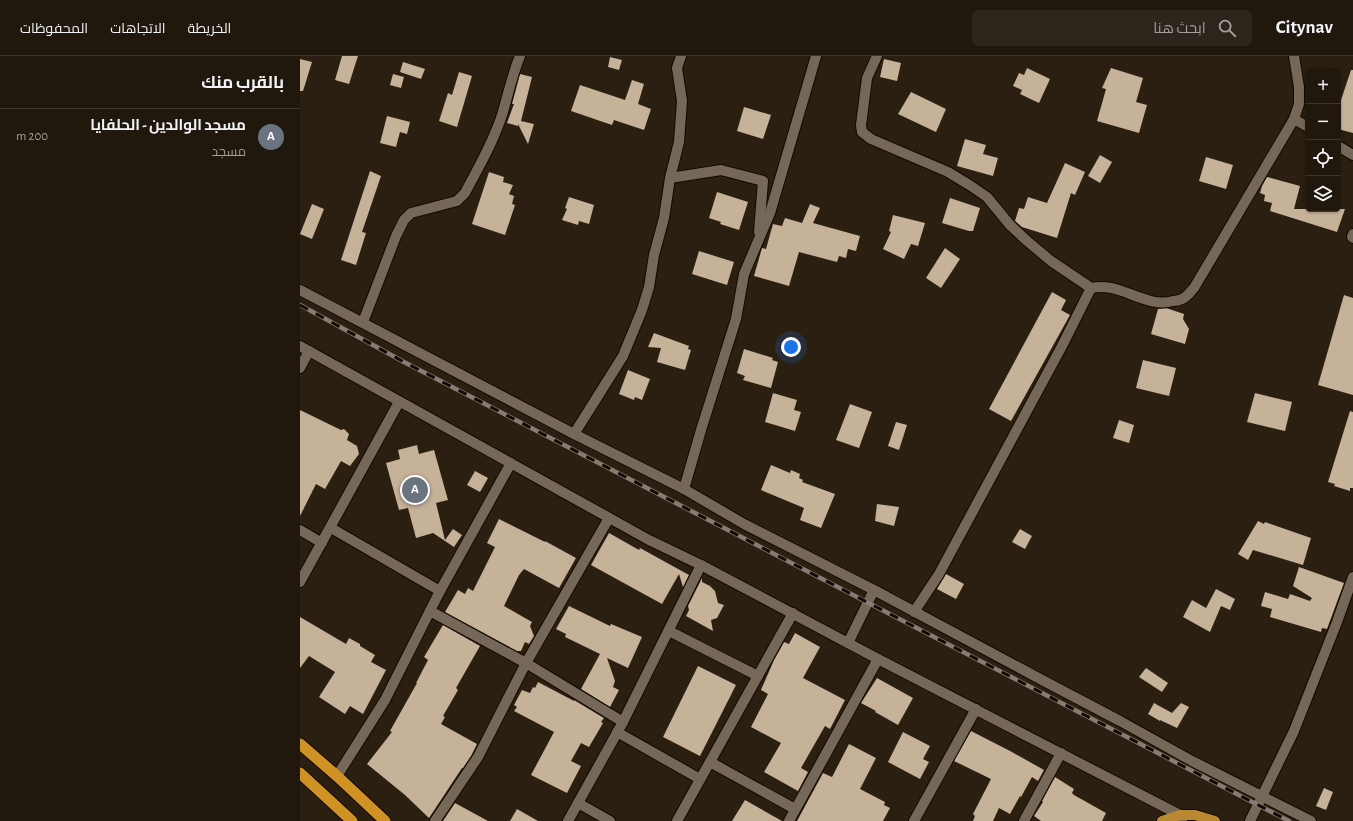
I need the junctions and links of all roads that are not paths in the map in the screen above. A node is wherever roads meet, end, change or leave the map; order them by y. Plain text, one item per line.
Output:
1 (520, 56) edge
2 (681, 56) edge
3 (816, 56) edge
4 (877, 56) edge
5 (1294, 56) edge
6 (1294, 119) junction
7 (1305, 125) edge
8 (1341, 148) edge
9 (1353, 155) edge
10 (670, 178) junction
11 (1353, 234) edge
12 (1353, 238) edge
13 (758, 242) junction
14 (1091, 288) junction
15 (300, 290) edge
16 (363, 322) junction
17 (305, 349) edge
18 (300, 368) edge
19 (399, 402) junction
20 (574, 434) junction
21 (511, 463) junction
22 (684, 489) junction
23 (609, 518) junction
24 (331, 528) junction
25 (300, 530) edge
26 (322, 543) junction
27 (701, 565) junction
28 (1353, 577) edge
29 (300, 582) edge
30 (874, 590) junction
31 (440, 591) junction
32 (430, 611) junction
33 (914, 612) junction
34 (793, 613) junction
35 (669, 630) junction
36 (848, 643) junction
37 (878, 659) junction
38 (526, 663) junction
39 (758, 676) junction
40 (976, 709) junction
41 (622, 722) junction
42 (617, 732) junction
43 (300, 744) edge
44 (1061, 753) junction
45 (710, 762) junction
46 (300, 773) edge
47 (338, 776) junction
48 (700, 779) junction
49 (1262, 796) junction
50 (578, 803) junction
51 (795, 809) junction
52 (1181, 818) edge
53 (352, 821) edge
54 (385, 821) edge
55 (435, 821) edge
56 (568, 821) edge
57 (610, 821) edge
58 (677, 821) edge
59 (788, 821) edge
60 (914, 821) edge
61 (1024, 821) edge
62 (1162, 821) edge
63 (1215, 821) edge
64 (1250, 821) edge
65 (1311, 821) edge

1 - 16 street
2 - 10 street
3 - 13 street
4 - 14 street
5 - 6 street
6 - 7 street
6 - 14 street
8 - 9 street
10 - 13 street
10 - 20 street
11 - 12 street
13 - 22 street
14 - 33 street
15 - 16 street
16 - 20 street
17 - 18 street
17 - 19 street
19 - 21 street
19 - 24 street
20 - 22 street
21 - 23 street
21 - 31 street
22 - 30 street
23 - 27 street
23 - 38 street
24 - 26 street
24 - 31 street
25 - 26 street
26 - 29 street
27 - 34 street
27 - 35 street
28 - 49 street
30 - 33 street
30 - 36 street
31 - 32 street
32 - 38 street
32 - 47 street
33 - 49 street
34 - 36 street
34 - 39 street
35 - 39 street
35 - 41 street
36 - 37 street
37 - 40 street
37 - 51 street
38 - 41 street
38 - 55 street
39 - 45 street
40 - 44 street
40 - 60 street
41 - 42 street
42 - 48 street
42 - 50 street
43 - 47 highway
44 - 52 street
44 - 61 street
45 - 48 street
45 - 51 street
46 - 53 highway
47 - 54 highway
48 - 58 street
49 - 64 street
49 - 65 street
50 - 56 street
50 - 57 street
51 - 59 street
52 - 62 main road
52 - 63 main road

